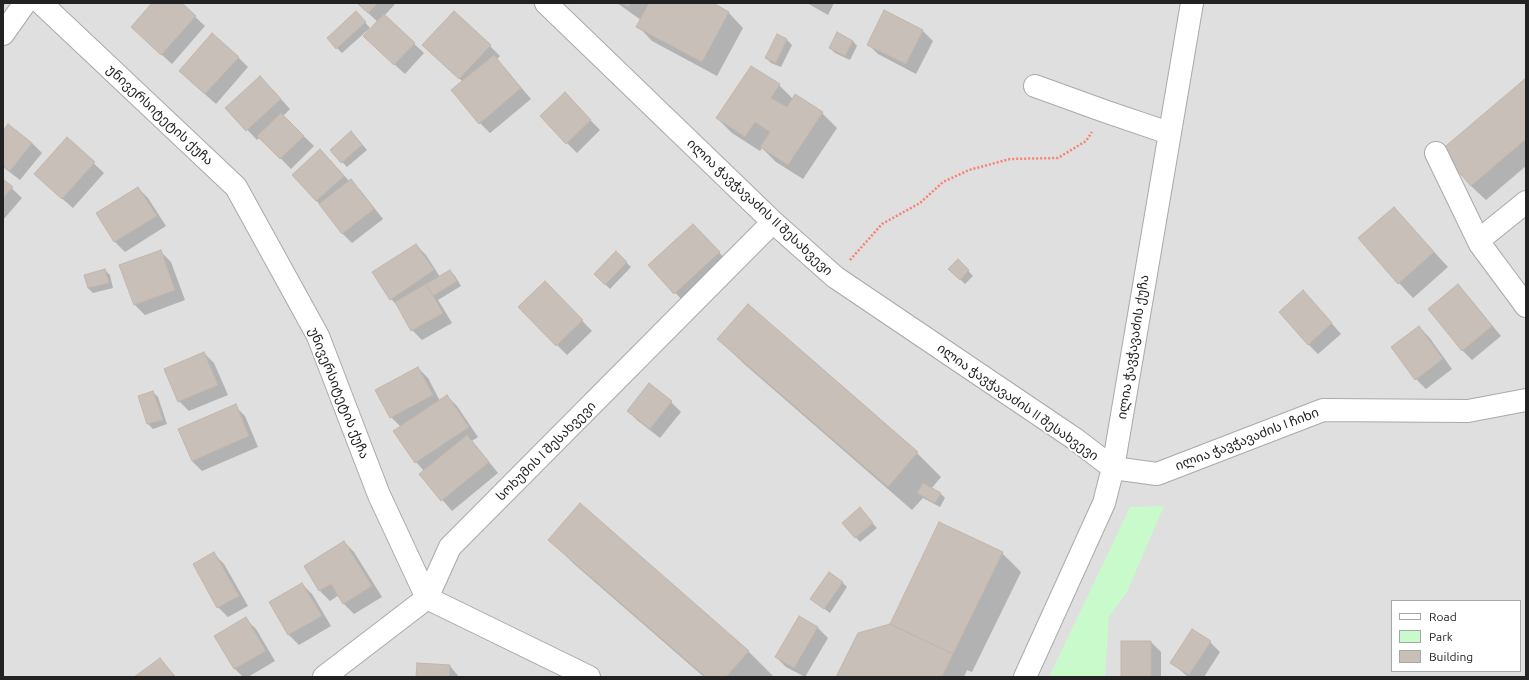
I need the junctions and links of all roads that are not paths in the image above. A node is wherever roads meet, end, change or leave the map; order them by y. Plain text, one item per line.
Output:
1 (25, 3) edge
2 (41, 3) edge
3 (546, 3) edge
4 (1192, 3) edge
5 (3, 34) edge
6 (1035, 86) dead end
7 (1169, 133) junction
8 (1436, 153) dead end
9 (1526, 202) edge
10 (773, 222) junction
11 (1479, 240) junction
12 (1526, 306) edge
13 (1526, 400) edge
14 (1113, 468) junction
15 (427, 598) junction
16 (324, 677) edge
17 (589, 677) edge
18 (1025, 677) edge

1 - 5 street
2 - 15 street, უნივერსიტეტის ქუჩა
3 - 10 street, ილია ჭავჭავაძის II შესახვევი
4 - 7 street, ილია ჭავჭავაძის ქუჩა
6 - 7 street
7 - 14 street, ილია ჭავჭავაძის ქუჩა
8 - 11 street
9 - 11 street
10 - 14 street, ილია ჭავჭავაძის II შესახვევი
10 - 15 street, სოხუმის I შესახვევი
11 - 12 street
13 - 14 street, ილია ჭავჭავაძის I ჩიხი
14 - 18 street, ილია ჭავჭავაძის ქუჩა
15 - 16 street, სოხუმის I შესახვევი
15 - 17 street

